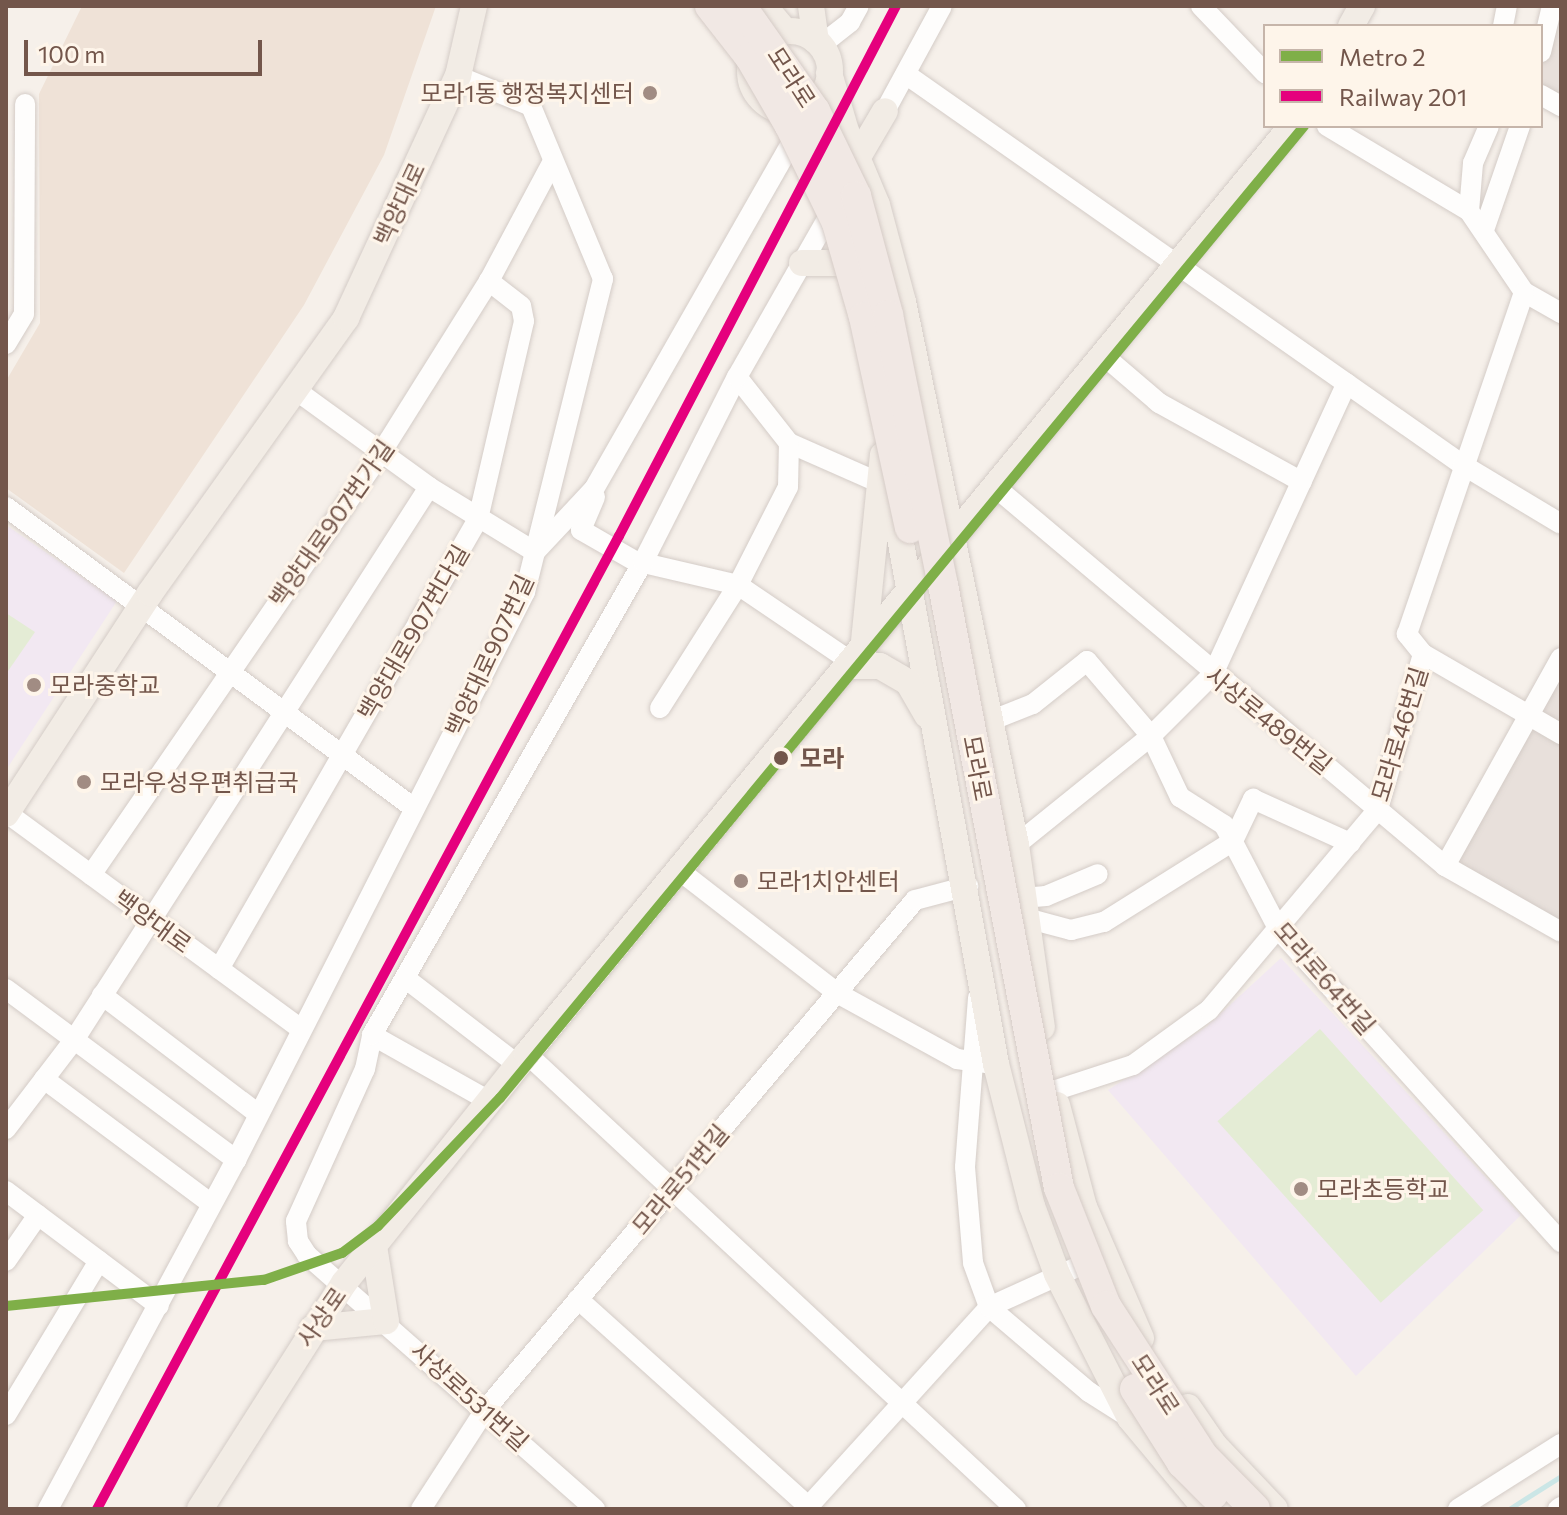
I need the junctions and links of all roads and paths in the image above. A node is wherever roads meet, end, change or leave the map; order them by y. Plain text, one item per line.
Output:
1 (474, 6) edge
2 (708, 6) edge
3 (741, 6) edge
4 (764, 6) edge
5 (811, 6) edge
6 (859, 6) edge
7 (942, 6) edge
8 (1201, 6) edge
9 (1362, 6) edge
10 (1552, 6) edge
11 (1352, 24) edge
12 (785, 31) junction
13 (818, 43) junction
14 (1543, 44) edge
15 (750, 67) junction
16 (1263, 71) edge
17 (829, 73) junction
18 (907, 75) junction
19 (458, 76) junction
20 (1543, 96) edge
21 (25, 104) dead end
22 (1561, 106) edge
23 (785, 110) junction
24 (885, 111) junction
25 (843, 122) junction
26 (1290, 128) edge
27 (1330, 128) edge
28 (1488, 128) edge
29 (1519, 128) edge
30 (795, 137) junction
31 (858, 157) junction
32 (553, 161) junction
33 (1469, 211) junction
34 (830, 214) junction
35 (1484, 230) junction
36 (802, 263) junction
37 (845, 263) junction
38 (1179, 264) junction
39 (489, 281) junction
40 (1524, 292) junction
41 (1561, 313) edge
42 (6, 344) edge
43 (1103, 355) junction
44 (737, 377) junction
45 (1347, 383) junction
46 (297, 391) junction
47 (789, 443) junction
48 (381, 453) junction
49 (883, 455) junction
50 (1463, 465) junction
51 (1302, 482) junction
52 (882, 484) junction
53 (429, 487) junction
54 (594, 489) junction
55 (986, 496) junction
56 (944, 497) junction
57 (6, 507) edge
58 (478, 519) junction
59 (1561, 524) edge
60 (953, 541) junction
61 (535, 552) junction
62 (643, 562) junction
63 (738, 585) junction
64 (911, 591) junction
65 (143, 604) junction
66 (1423, 654) junction
67 (1561, 658) edge
68 (855, 660) junction
69 (229, 670) junction
70 (1213, 674) junction
71 (660, 708) dead end
72 (285, 712) junction
73 (1529, 716) junction
74 (990, 721) junction
75 (935, 729) junction
76 (1561, 734) edge
77 (1151, 736) junction
78 (342, 755) junction
79 (414, 808) junction
80 (1378, 809) junction
81 (6, 813) edge
82 (1233, 841) junction
83 (1350, 843) junction
84 (1016, 845) junction
85 (1445, 866) junction
86 (680, 871) junction
87 (1098, 874) dead end
88 (91, 875) junction
89 (968, 886) junction
90 (1024, 908) junction
91 (151, 919) junction
92 (1279, 930) junction
93 (1561, 932) edge
94 (219, 969) junction
95 (405, 978) junction
96 (6, 989) edge
97 (837, 993) junction
98 (102, 995) junction
99 (300, 1028) junction
100 (372, 1035) junction
101 (74, 1040) junction
102 (522, 1060) junction
103 (984, 1062) junction
104 (44, 1079) junction
105 (1053, 1091) junction
106 (489, 1101) junction
107 (258, 1114) junction
108 (6, 1129) edge
109 (236, 1160) junction
110 (672, 1189) junction
111 (6, 1191) edge
112 (212, 1204) junction
113 (38, 1215) junction
114 (1561, 1242) edge
115 (374, 1246) junction
116 (1103, 1256) junction
117 (6, 1261) edge
118 (99, 1261) junction
119 (1057, 1274) junction
120 (344, 1283) junction
121 (578, 1299) junction
122 (159, 1306) junction
123 (989, 1307) junction
124 (386, 1321) junction
125 (313, 1328) junction
126 (902, 1403) junction
127 (485, 1410) junction
128 (6, 1415) edge
129 (1130, 1418) junction
130 (1561, 1444) edge
131 (808, 1508) edge
132 (48, 1509) edge
133 (200, 1509) edge
134 (421, 1509) edge
135 (595, 1509) edge
136 (1016, 1509) edge
137 (1206, 1509) edge
138 (1227, 1509) edge
139 (1255, 1509) edge
140 (1275, 1509) edge
141 (1458, 1509) edge

1 - 19 main road, 백양대로
2 - 15 main road, 모라로
2 - 138 highway, 모라로, bridge
3 - 139 highway, 모라로, bridge
4 - 12 main road, 모라로
5 - 13 main road, 모라로
6 - 13 street
7 - 18 street
8 - 16 street
9 - 11 main road
10 - 14 street
12 - 13 main road
12 - 15 main road
13 - 17 main road
15 - 23 main road
17 - 23 main road
17 - 25 main road, 모라로
18 - 24 street
18 - 38 street
19 - 32 street, 백양대로907번길
19 - 46 main road, 백양대로
20 - 22 street
21 - 42 street
23 - 30 main road, 모라로
24 - 25 main road
24 - 31 main road
25 - 31 main road, 모라로
26 - 38 main road, 사상로
27 - 33 street
28 - 33 street
29 - 35 street
30 - 34 main road, 모라로
30 - 54 street, 모라로
31 - 56 main road, 모라로
32 - 39 street, 백양대로907번가길
32 - 61 street, 백양대로907번길
33 - 35 street
34 - 36 street, 사상로531번길
34 - 37 main road, 모라로
35 - 40 street
36 - 37 main road
36 - 44 street, 사상로531번길
37 - 49 main road, 모라로
38 - 43 main road, 사상로
38 - 45 street
39 - 48 street, 백양대로907번가길
39 - 58 street, 백양대로907번다길
40 - 41 street
40 - 50 street, 모라로46번길
43 - 51 street
43 - 55 main road, 사상로
44 - 47 street
44 - 62 street, 사상로531번길
45 - 50 street
45 - 51 street
46 - 48 street
46 - 65 main road, 백양대로
47 - 52 street
47 - 63 street
48 - 53 street
48 - 69 street, 백양대로907번가길
49 - 52 main road
49 - 64 main road, 모라로
50 - 59 street
50 - 66 street, 모라로46번길
51 - 70 street
52 - 68 main road
53 - 58 street
53 - 72 street
54 - 61 street, 모라로
54 - 62 street
55 - 56 main road
55 - 60 main road, 사상로
55 - 70 street, 사상로489번길
56 - 60 main road, 모라로
57 - 65 street
58 - 61 street
58 - 78 street, 백양대로907번다길
60 - 64 main road, 사상로
60 - 74 main road, 모라로
61 - 79 street, 백양대로907번길
62 - 63 street
62 - 95 street, 사상로531번길
63 - 68 street
63 - 71 street
64 - 68 main road, 사상로
64 - 75 main road, 모라로
65 - 69 street
65 - 81 main road, 백양대로
66 - 73 street
66 - 80 street, 모라로46번길
67 - 73 street
68 - 75 main road
68 - 86 main road, 사상로
69 - 72 street
69 - 88 street, 백양대로907번가길
70 - 77 street
70 - 80 street, 사상로489번길
72 - 78 street
72 - 91 street
73 - 76 street
73 - 85 street
74 - 77 street, 모라로64번길
74 - 84 main road, 모라로
75 - 89 main road, 모라로
77 - 82 street, 모라로64번길
77 - 84 street
78 - 79 street
78 - 94 street, 백양대로907번다길
79 - 99 street, 백양대로907번길
80 - 83 street, 모라로46번길
80 - 85 street, 사상로489번길
81 - 88 street, 백양대로
82 - 83 street
82 - 90 street
82 - 92 street, 모라로64번길
83 - 92 street, 모라로46번길
84 - 90 main road, 모라로
85 - 93 street, 사상로489번길
86 - 97 street
86 - 102 main road, 사상로
87 - 90 street
88 - 91 street, 백양대로
89 - 97 street, 모라로51번길
89 - 103 main road, 모라로
90 - 105 main road, 모라로
91 - 94 street, 백양대로
91 - 98 street
92 - 105 street, 모라로46번길
92 - 114 street, 모라로64번길
94 - 99 street, 백양대로
95 - 100 street, 사상로531번길
95 - 102 street
96 - 101 street
97 - 103 street
97 - 110 street, 모라로51번길
98 - 101 street
98 - 107 street
99 - 107 street, 백양대로907번길
100 - 106 street
100 - 120 street, 사상로531번길
101 - 104 street
101 - 109 street
102 - 106 main road, 사상로
102 - 110 street
103 - 119 main road, 모라로
103 - 123 street
104 - 108 street
104 - 112 street
105 - 116 main road, 모라로
106 - 115 main road, 사상로
107 - 109 street, 백양대로907번길
109 - 112 street, 백양대로907번길
110 - 121 street, 모라로51번길
110 - 126 street
111 - 113 street
112 - 122 street, 백양대로907번길
113 - 117 street
113 - 118 street
115 - 120 main road, 사상로
115 - 124 main road
116 - 119 street
116 - 140 main road, 모라로
118 - 122 street
118 - 128 street
119 - 123 street
119 - 129 main road, 모라로
120 - 124 street, 사상로531번길
120 - 125 main road, 사상로
121 - 127 street, 모라로51번길
121 - 131 street
122 - 132 street, 백양대로907번길
123 - 126 street
123 - 129 street
124 - 125 main road
124 - 127 street, 사상로531번길
125 - 133 main road, 사상로
126 - 131 street
126 - 136 street
127 - 134 street, 모라로51번길
127 - 135 street, 사상로531번길
129 - 137 main road, 모라로
130 - 141 street

